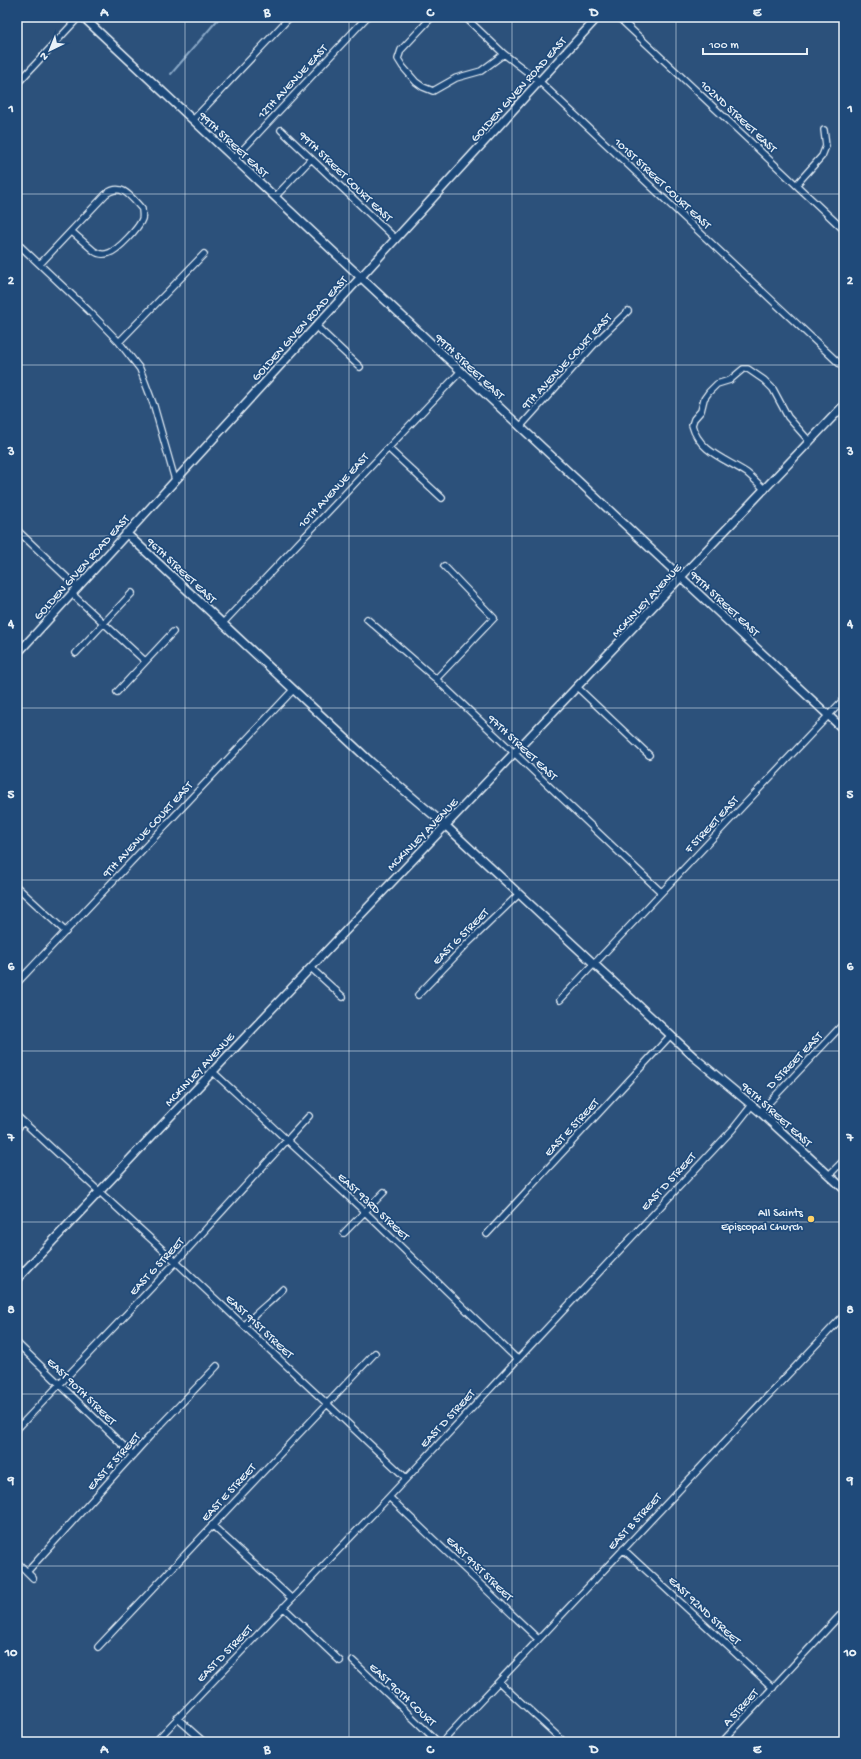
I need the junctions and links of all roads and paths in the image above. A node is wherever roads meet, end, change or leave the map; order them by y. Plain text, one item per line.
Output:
1 (79, 17) edge
2 (83, 17) edge
3 (290, 17) edge
4 (366, 17) edge
5 (432, 17) edge
6 (465, 17) edge
7 (598, 17) edge
8 (618, 17) edge
9 (504, 54) junction
10 (539, 81) junction
11 (17, 84) edge
12 (193, 120) junction
13 (281, 130) dead end
14 (824, 130) dead end
15 (234, 159) junction
16 (311, 159) junction
17 (796, 185) junction
18 (275, 198) junction
19 (844, 230) edge
20 (71, 231) junction
21 (396, 239) junction
22 (17, 243) edge
23 (204, 254) dead end
24 (40, 264) junction
25 (360, 277) junction
26 (628, 311) dead end
27 (316, 326) junction
28 (119, 342) junction
29 (360, 367) dead end
30 (844, 368) edge
31 (460, 372) junction
32 (844, 405) edge
33 (520, 427) junction
34 (810, 442) junction
35 (388, 448) junction
36 (175, 480) junction
37 (765, 490) junction
38 (442, 498) dead end
39 (17, 530) edge
40 (126, 533) junction
41 (444, 566) dead end
42 (682, 578) junction
43 (78, 588) junction
44 (132, 593) dead end
45 (72, 594) junction
46 (367, 619) dead end
47 (104, 623) junction
48 (223, 623) junction
49 (172, 632) dead end
50 (76, 653) dead end
51 (17, 654) edge
52 (145, 661) junction
53 (436, 679) junction
54 (578, 688) junction
55 (293, 690) junction
56 (117, 692) dead end
57 (844, 698) edge
58 (828, 715) junction
59 (844, 730) edge
60 (514, 754) junction
61 (649, 755) dead end
62 (445, 825) junction
63 (17, 887) edge
64 (661, 892) junction
65 (519, 894) junction
66 (66, 932) junction
67 (594, 964) junction
68 (311, 968) junction
69 (17, 983) edge
70 (418, 995) dead end
71 (343, 997) dead end
72 (560, 1000) dead end
73 (844, 1024) edge
74 (670, 1036) junction
75 (212, 1072) junction
76 (752, 1105) junction
77 (760, 1112) junction
78 (17, 1116) edge
79 (309, 1116) dead end
80 (23, 1122) junction
81 (17, 1129) edge
82 (288, 1140) junction
83 (844, 1160) edge
84 (829, 1175) junction
85 (844, 1189) edge
86 (99, 1192) junction
87 (384, 1192) dead end
88 (365, 1212) junction
89 (344, 1233) dead end
90 (487, 1234) dead end
91 (176, 1262) junction
92 (17, 1279) edge
93 (283, 1289) dead end
94 (844, 1315) edge
95 (244, 1326) junction
96 (17, 1343) edge
97 (375, 1353) dead end
98 (517, 1359) junction
99 (217, 1366) dead end
100 (58, 1384) junction
101 (326, 1404) junction
102 (17, 1429) edge
103 (133, 1455) junction
104 (406, 1478) junction
105 (389, 1497) junction
106 (212, 1525) junction
107 (623, 1549) junction
108 (18, 1563) dead end
109 (27, 1572) junction
110 (34, 1578) dead end
111 (291, 1598) junction
112 (282, 1607) junction
113 (844, 1611) edge
114 (538, 1640) junction
115 (98, 1647) dead end
116 (340, 1661) dead end
117 (353, 1662) dead end
118 (499, 1682) junction
119 (773, 1688) junction
120 (178, 1718) junction
121 (155, 1742) edge
122 (204, 1742) edge
123 (438, 1742) edge
124 (442, 1742) edge
125 (564, 1742) edge
126 (722, 1742) edge

1 - 11 street
2 - 12 street, 99TH STREET EAST
3 - 12 street
4 - 15 street, 12TH AVENUE EAST
5 - 9 street
6 - 9 street, 101ST STREET COURT EAST
7 - 10 street, GOLDEN GIVEN ROAD EAST
8 - 17 street, 102ND STREET EAST
9 - 10 street, 101ST STREET COURT EAST
10 - 21 street, GOLDEN GIVEN ROAD EAST
10 - 30 street, 101ST STREET COURT EAST
12 - 15 street, 99TH STREET EAST
13 - 16 street, 99TH STREET COURT EAST
14 - 17 street
15 - 18 street, 99TH STREET EAST
16 - 18 street
16 - 21 street, 99TH STREET COURT EAST
17 - 19 street, 102ND STREET EAST
18 - 25 street, 99TH STREET EAST
20 - 20 street
20 - 24 street
21 - 25 street, GOLDEN GIVEN ROAD EAST
22 - 24 street
23 - 28 street
24 - 28 street
25 - 27 street, GOLDEN GIVEN ROAD EAST
25 - 31 street, 99TH STREET EAST
26 - 33 street, 9TH AVENUE COURT EAST
27 - 29 street
27 - 36 street, GOLDEN GIVEN ROAD EAST
28 - 36 street
31 - 33 street, 99TH STREET EAST
31 - 35 street, 10TH AVENUE EAST
32 - 34 street, MCKINLEY AVENUE
33 - 42 street, 99TH STREET EAST
34 - 37 street, MCKINLEY AVENUE
34 - 37 street
35 - 38 street
35 - 48 street, 10TH AVENUE EAST
36 - 40 street, GOLDEN GIVEN ROAD EAST
37 - 42 street, MCKINLEY AVENUE
39 - 43 street
40 - 43 street, GOLDEN GIVEN ROAD EAST
40 - 48 street, 96TH STREET EAST
41 - 53 street
42 - 54 street, MCKINLEY AVENUE
42 - 58 street, 99TH STREET EAST
43 - 45 street, GOLDEN GIVEN ROAD EAST
44 - 47 street
45 - 47 street
45 - 51 street, GOLDEN GIVEN ROAD EAST
46 - 53 street, 97TH STREET EAST
47 - 50 street
47 - 52 street
48 - 55 street, 96TH STREET EAST
49 - 52 street
52 - 56 street
53 - 60 street, 97TH STREET EAST
54 - 60 street, MCKINLEY AVENUE
54 - 61 street
55 - 62 street, 96TH STREET EAST
55 - 66 street, 9TH AVENUE COURT EAST
57 - 58 street, F STREET EAST
58 - 59 street, 99TH STREET EAST
58 - 64 street, F STREET EAST
60 - 62 street, MCKINLEY AVENUE
60 - 64 street, 97TH STREET EAST
62 - 65 street, 96TH STREET EAST
62 - 68 street, MCKINLEY AVENUE
63 - 66 street
64 - 67 street, F STREET EAST
65 - 67 street, 96TH STREET EAST
65 - 70 street, EAST G STREET
66 - 69 street, 9TH AVENUE COURT EAST
67 - 72 street
67 - 74 street, 96TH STREET EAST
68 - 71 street
68 - 75 street, MCKINLEY AVENUE
73 - 77 street, D STREET EAST
74 - 76 street, 96TH STREET EAST
74 - 90 street, EAST E STREET
75 - 82 street, EAST 93RD STREET
75 - 86 street, MCKINLEY AVENUE
76 - 77 street, 96TH STREET EAST
76 - 98 street, EAST D STREET
77 - 84 street, 96TH STREET EAST
78 - 80 street, EAST 91ST STREET
79 - 82 street, EAST G STREET
80 - 81 street
80 - 86 street, EAST 91ST STREET
82 - 88 street, EAST 93RD STREET
82 - 91 street, EAST G STREET
83 - 84 street
84 - 85 street, 96TH STREET EAST
86 - 91 street, EAST 91ST STREET
86 - 92 street, MCKINLEY AVENUE
87 - 88 street
88 - 89 street
88 - 98 street, EAST 93RD STREET
91 - 95 street, EAST 91ST STREET
91 - 100 street, EAST G STREET
93 - 95 street
94 - 107 street, EAST B STREET
95 - 101 street, EAST 91ST STREET
96 - 100 street, EAST 90TH STREET
97 - 101 street, EAST E STREET
98 - 104 street, EAST D STREET
99 - 103 street, EAST F STREET
100 - 102 street, EAST G STREET
100 - 103 street, EAST 90TH STREET
101 - 104 street, EAST 91ST STREET
101 - 106 street, EAST E STREET
103 - 109 street, EAST F STREET
104 - 105 street, EAST D STREET
105 - 111 street, EAST D STREET
105 - 114 street, EAST 91ST STREET
106 - 111 street
106 - 115 street, EAST E STREET
107 - 114 street, EAST B STREET
107 - 119 street, EAST 92ND STREET
108 - 109 street
109 - 110 street
111 - 112 street, EAST D STREET
112 - 116 street
112 - 120 street, EAST D STREET
113 - 119 street, A STREET
114 - 118 street, EAST B STREET
117 - 123 street, EAST 90TH COURT
118 - 124 street, EAST B STREET
118 - 125 street
119 - 126 street, A STREET
120 - 121 street, EAST D STREET
120 - 122 street

